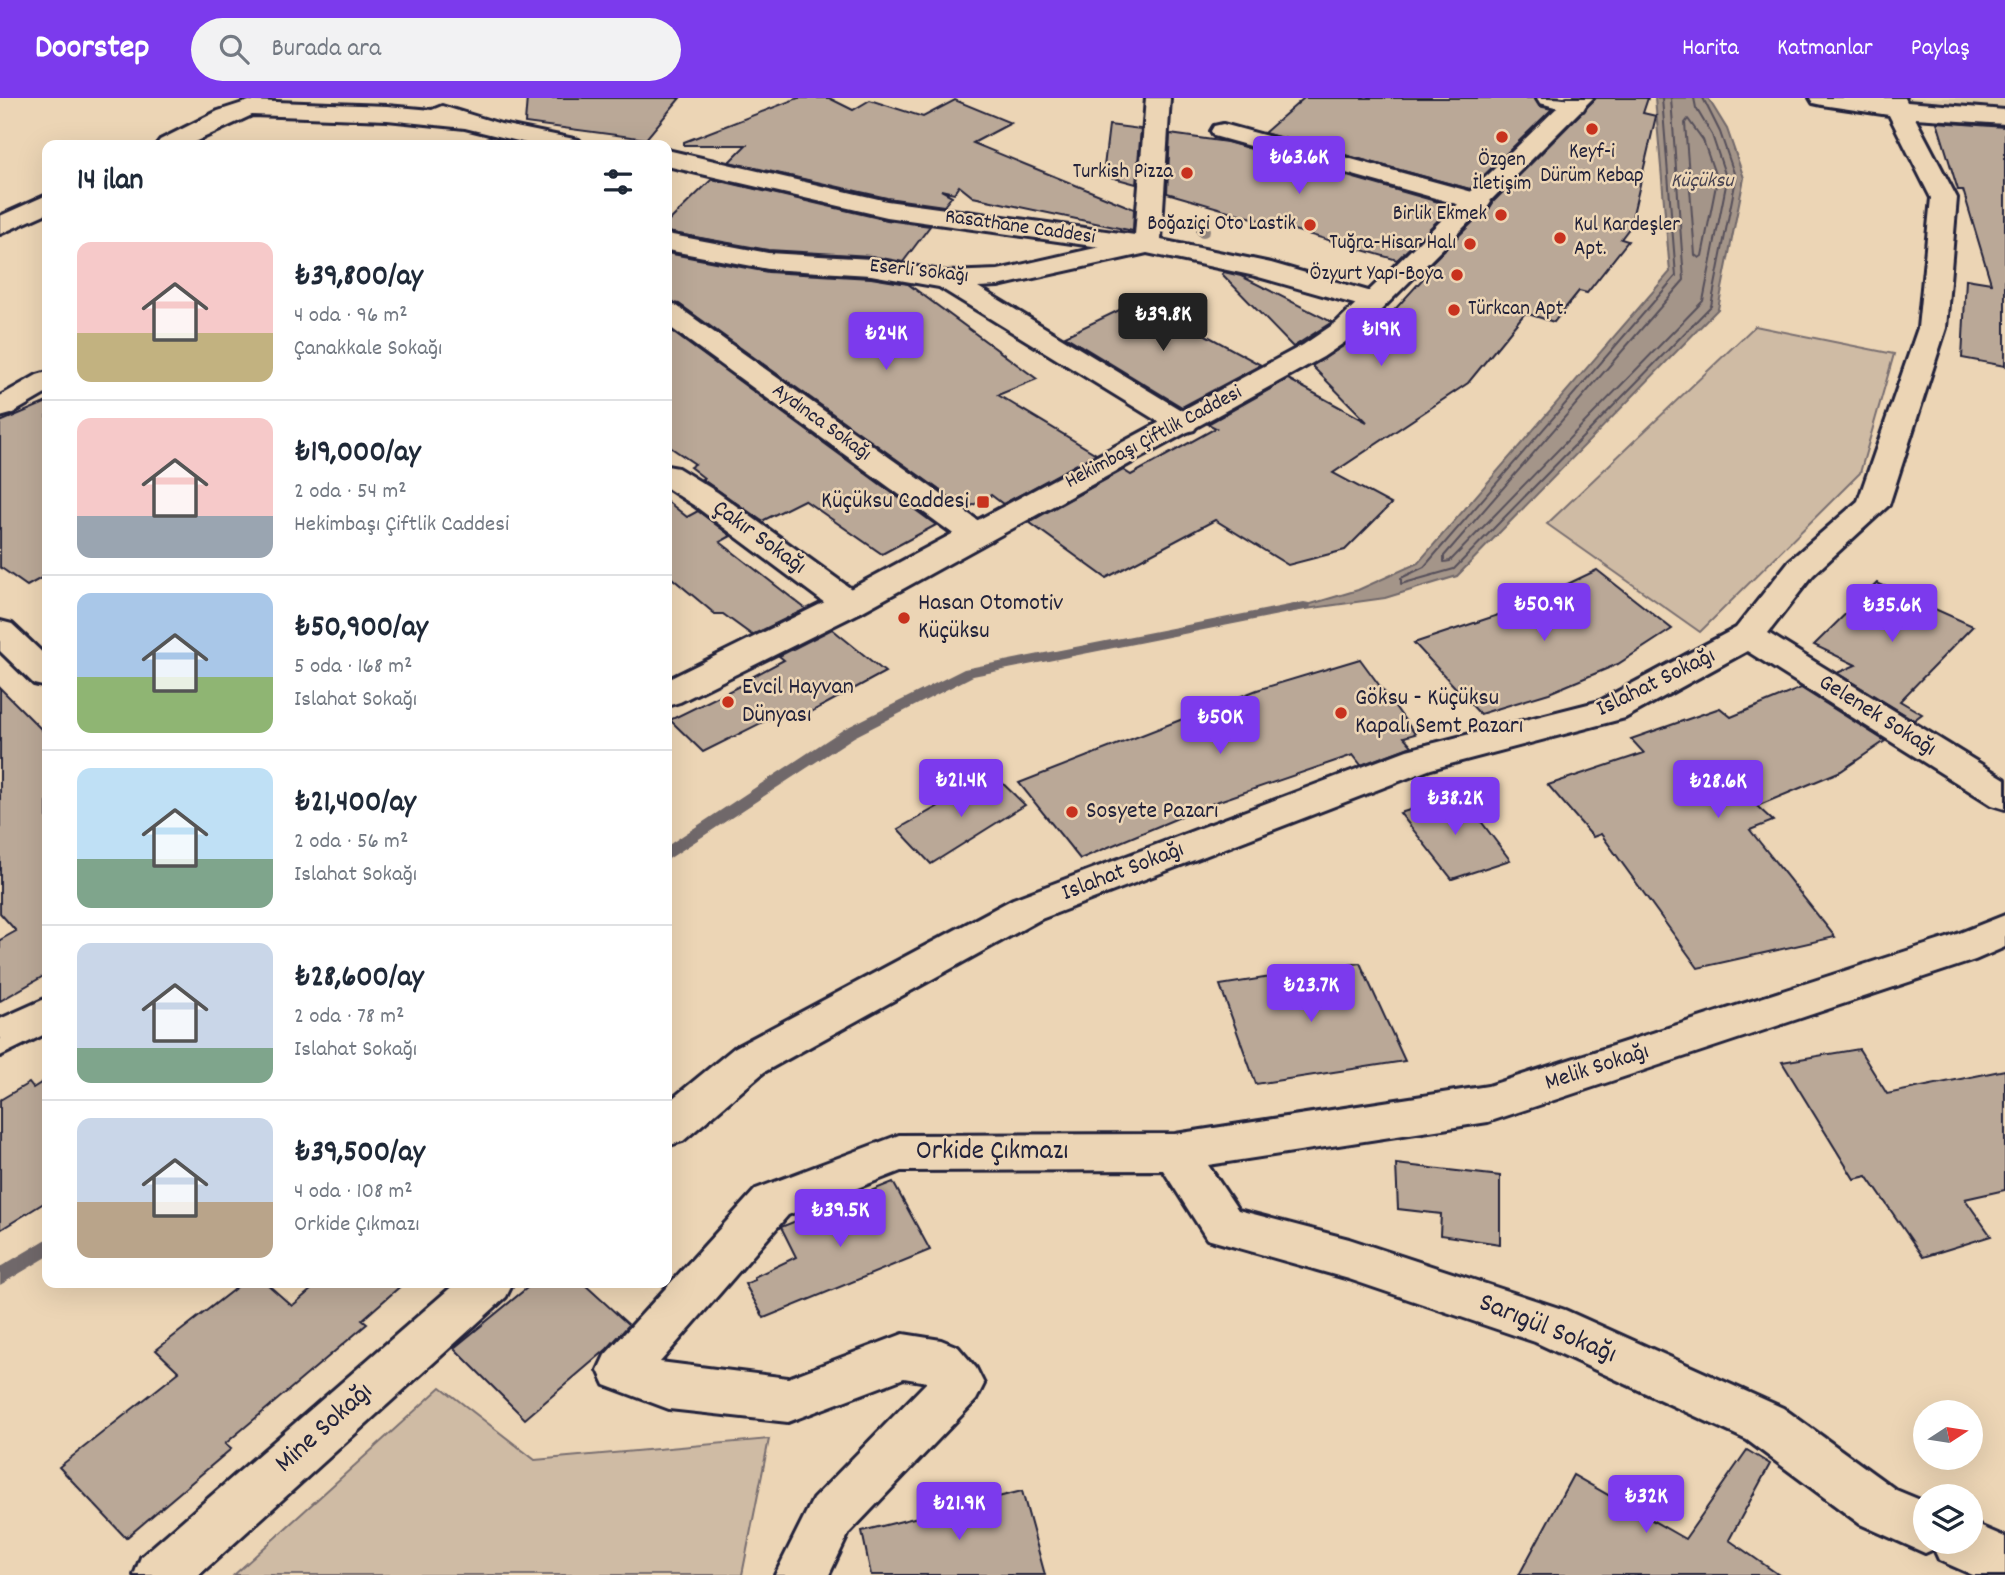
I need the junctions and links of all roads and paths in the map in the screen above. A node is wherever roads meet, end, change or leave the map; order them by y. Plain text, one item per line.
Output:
1 (408, 98) edge
2 (1158, 98) edge
3 (1549, 98) edge
4 (1822, 98) edge
5 (1578, 101) edge
6 (1896, 103) edge
7 (2005, 117) edge
8 (464, 121) junction
9 (1223, 131) dead end
10 (179, 140) edge
11 (548, 140) edge
12 (672, 159) edge
13 (42, 185) edge
14 (0, 198) edge
15 (1478, 202) junction
16 (42, 205) edge
17 (0, 226) edge
18 (672, 243) edge
19 (1147, 245) junction
20 (947, 280) junction
21 (1372, 301) junction
22 (672, 316) edge
23 (42, 384) edge
24 (0, 408) edge
25 (1182, 424) junction
26 (672, 478) edge
27 (975, 534) junction
28 (849, 604) junction
29 (0, 632) edge
30 (1748, 636) junction
31 (42, 671) edge
32 (672, 692) edge
33 (2005, 796) edge
34 (2005, 930) edge
35 (42, 1017) edge
36 (0, 1039) edge
37 (672, 1124) edge
38 (1175, 1152) junction
39 (483, 1288) edge
40 (1913, 1523) edge
41 (1983, 1553) edge
42 (2005, 1563) edge
43 (160, 1575) edge
44 (801, 1575) edge

1 - 8 street
2 - 19 street
3 - 5 street
4 - 6 street
5 - 15 street, Hekimbaşı Çiftlik Caddesi
6 - 7 street
6 - 30 street, Islahat Sokağı
8 - 10 street
8 - 11 street
9 - 15 street
12 - 19 street, Rasathane Caddesi
13 - 14 street
15 - 21 street, Hekimbaşı Çiftlik Caddesi
16 - 17 street
18 - 20 street, Eserli Sokağı
19 - 20 street, Eserli Sokağı
19 - 21 street, Rasathane Caddesi
20 - 25 street
21 - 25 street, Hekimbaşı Çiftlik Caddesi
22 - 27 street, Aydınca Sokağı
23 - 24 street
25 - 27 street, Hekimbaşı Çiftlik Caddesi
26 - 28 street, Çakır Sokağı
27 - 28 street, Hekimbaşı Çiftlik Caddesi
28 - 32 street, Hekimbaşı Çiftlik Caddesi
29 - 31 street
30 - 33 street, Gelenek Sokağı
30 - 37 street, Islahat Sokağı
34 - 38 street, Melik Sokağı
35 - 36 street
38 - 40 street, Sarıgül Sokağı
38 - 44 street, Orkide Çıkmazı
39 - 43 street, Mine Sokağı
41 - 42 street

